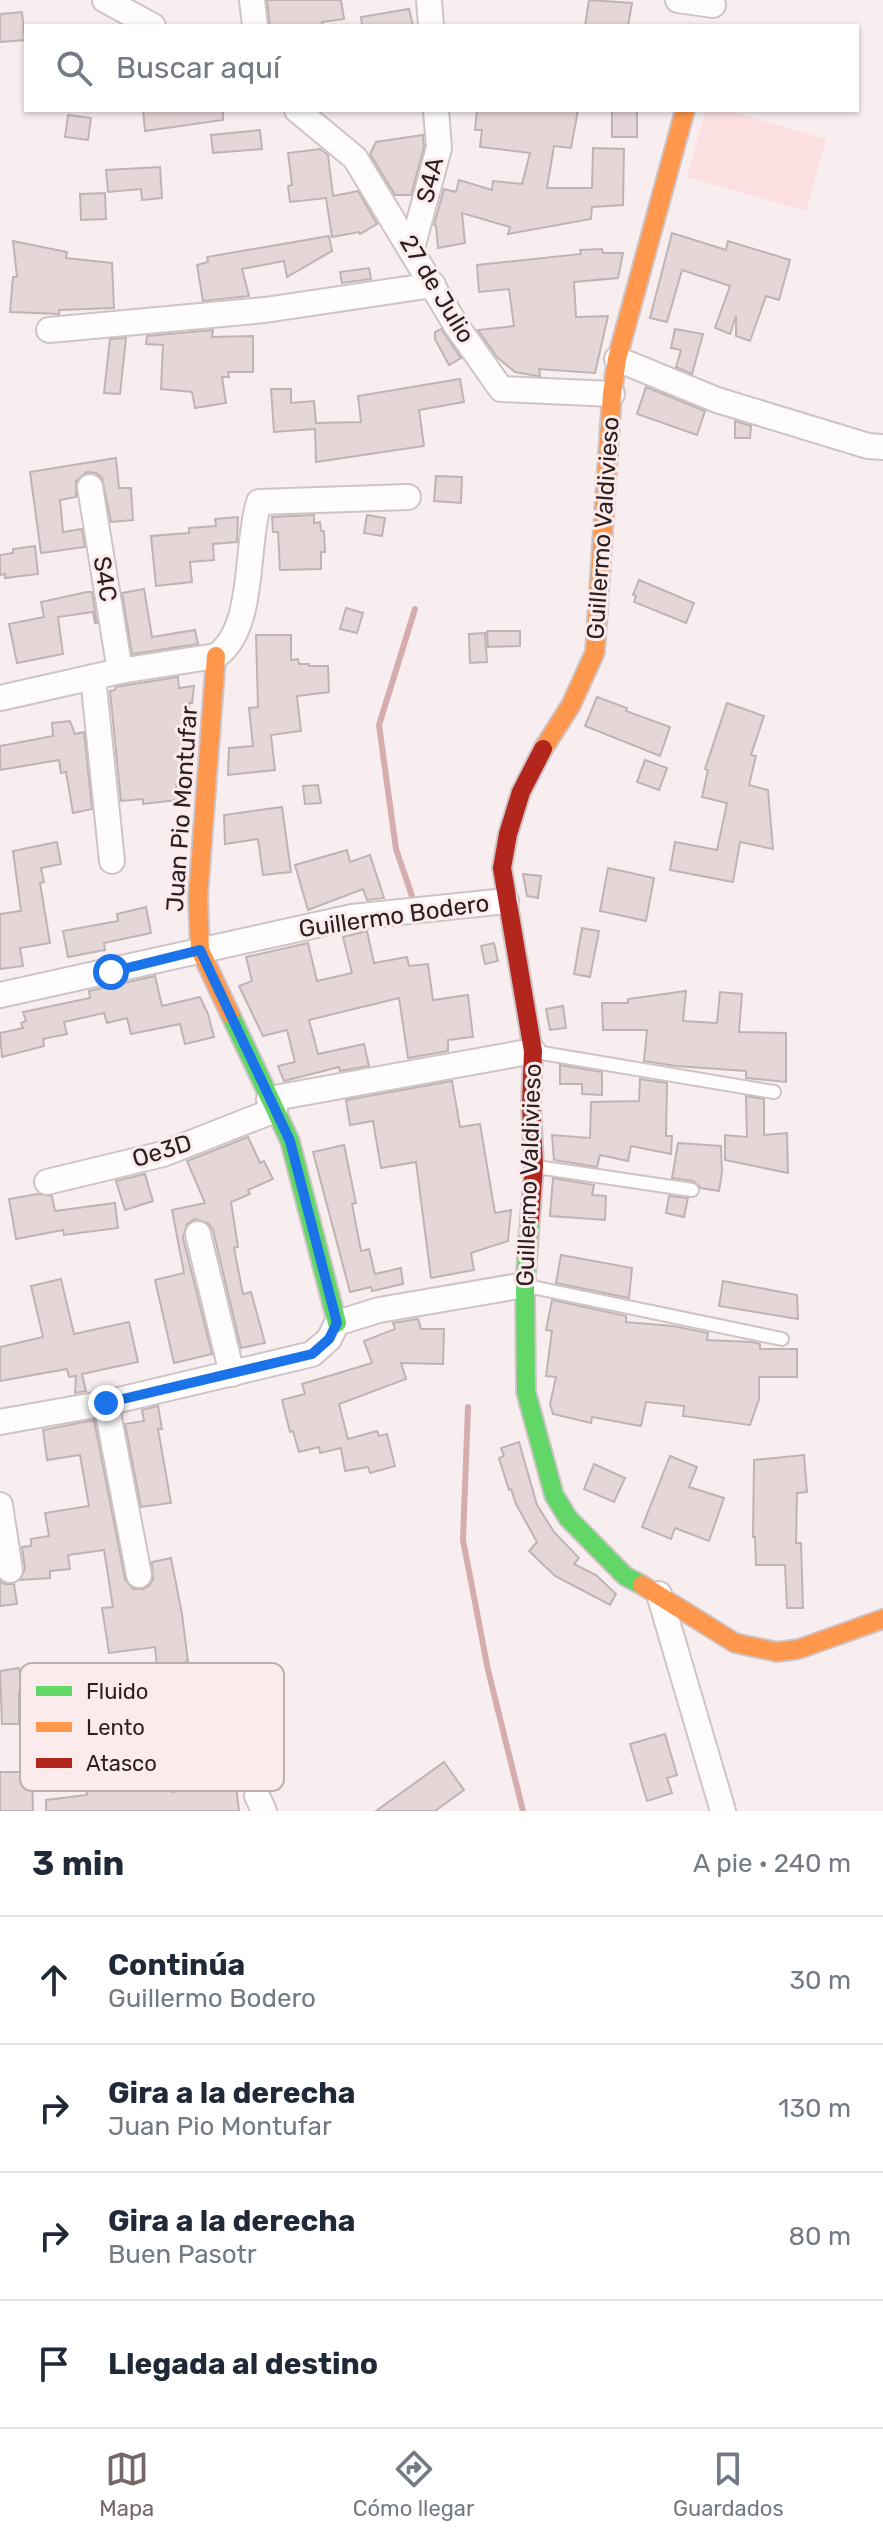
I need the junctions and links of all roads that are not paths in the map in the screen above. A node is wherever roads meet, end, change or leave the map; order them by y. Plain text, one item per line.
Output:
1 (105, 0) edge
2 (252, 0) edge
3 (429, 0) edge
4 (678, 0) edge
5 (712, 10) edge
6 (149, 24) edge
7 (255, 24) edge
8 (431, 24) edge
9 (299, 112) edge
10 (436, 112) edge
11 (684, 112) edge
12 (412, 248) junction
13 (433, 285) junction
14 (49, 330) dead end
15 (617, 359) junction
16 (612, 394) junction
17 (883, 447) edge
18 (90, 487) dead end
19 (408, 497) dead end
20 (216, 656) junction
21 (120, 671) junction
22 (93, 677) junction
23 (0, 698) edge
24 (112, 861) dead end
25 (506, 901) junction
26 (200, 950) junction
27 (0, 995) edge
28 (533, 1051) junction
29 (774, 1092) dead end
30 (272, 1104) junction
31 (534, 1166) junction
32 (47, 1182) dead end
33 (692, 1190) dead end
34 (198, 1234) dead end
35 (525, 1285) junction
36 (337, 1323) junction
37 (782, 1339) dead end
38 (232, 1374) junction
39 (106, 1403) junction
40 (0, 1422) edge
41 (0, 1505) edge
42 (10, 1570) dead end
43 (139, 1575) dead end
44 (659, 1594) junction
45 (883, 1619) edge
46 (723, 1811) edge

1 - 6 street
2 - 7 street
3 - 8 street
4 - 5 street
9 - 12 street, 27 de Julio
10 - 12 street, S4A
11 - 15 street, Guillermo Valdivieso
12 - 13 street, 27 de Julio
13 - 14 street
13 - 16 street, 27 de Julio
15 - 16 street, Guillermo Valdivieso
15 - 17 street
16 - 25 street, Guillermo Valdivieso
18 - 21 street, S4C
19 - 20 street
20 - 21 street
20 - 26 street, Juan Pio Montufar
21 - 22 street
22 - 23 street
22 - 24 street
25 - 26 street, Guillermo Bodero
25 - 28 street, Guillermo Valdivieso
26 - 27 street, Guillermo Bodero
26 - 30 street, Juan Pio Montufar
28 - 29 lane
28 - 30 street, Oe3D
28 - 31 street, Guillermo Valdivieso
30 - 32 street, Oe3D
30 - 36 street, Juan Pio Montufar
31 - 33 lane
31 - 35 street, Guillermo Valdivieso
34 - 38 street
35 - 36 street
35 - 37 lane
35 - 44 street, Guillermo Valdivieso
36 - 38 street
38 - 39 street
39 - 40 street
39 - 43 street
41 - 42 street
44 - 45 street, Guillermo Valdivieso
44 - 46 street

